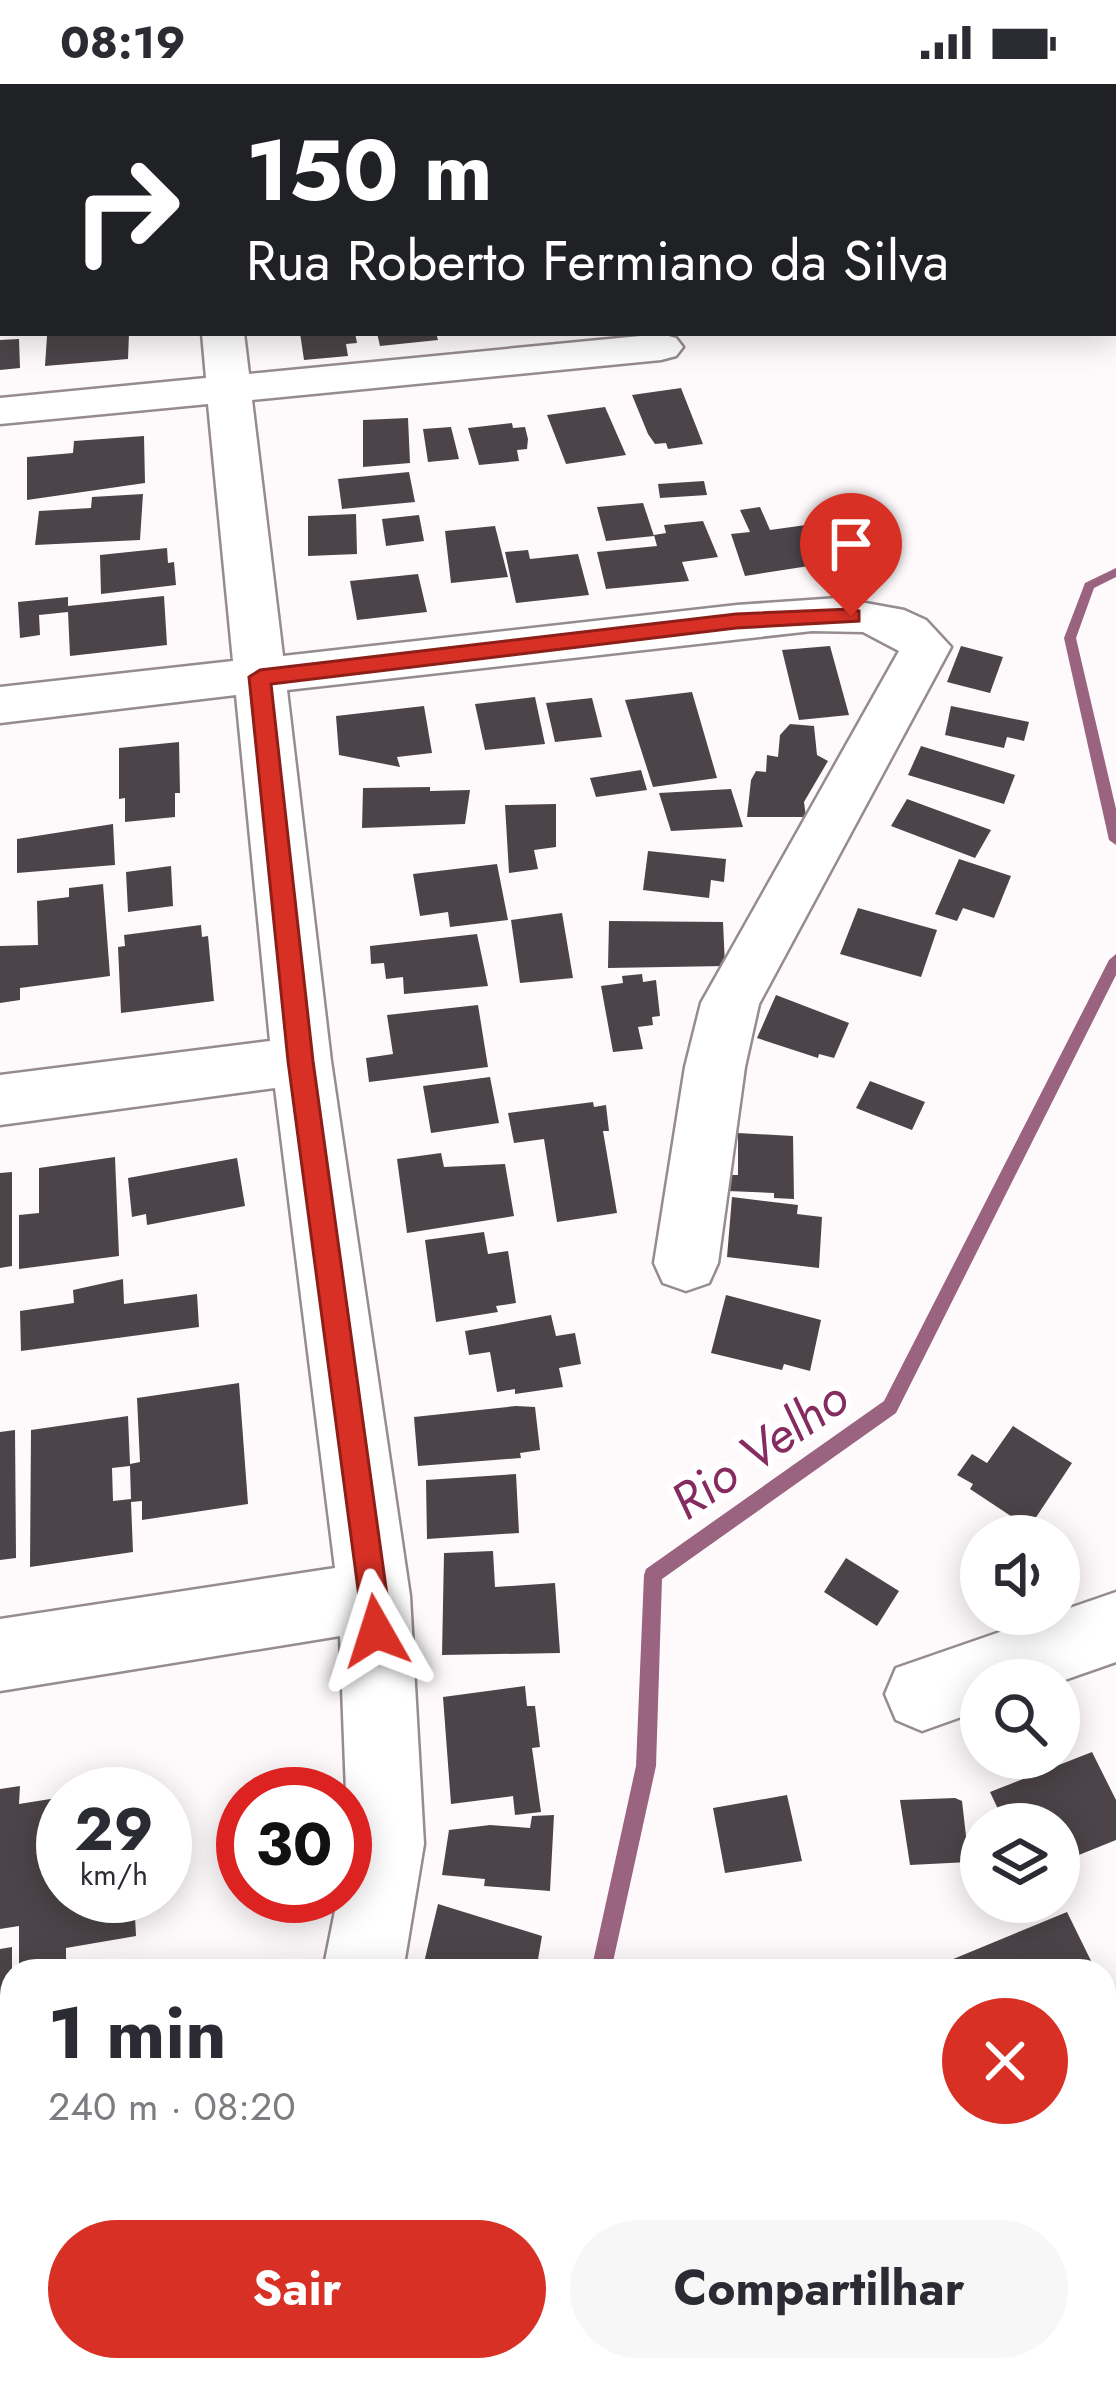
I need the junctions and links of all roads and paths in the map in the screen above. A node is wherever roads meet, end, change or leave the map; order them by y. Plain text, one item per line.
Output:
1 (661, 347) dead end
2 (226, 361) edge
3 (0, 411) edge
4 (0, 660) edge
5 (260, 677) junction
6 (24, 702) edge
7 (301, 1061) junction
8 (0, 1100) edge
9 (686, 1263) dead end
10 (374, 1596) junction
11 (1116, 1627) edge
12 (0, 1655) edge
13 (922, 1694) dead end
14 (365, 1959) edge

1 - 2 street
2 - 3 street
2 - 5 street
4 - 6 street
5 - 6 street
5 - 7 street
5 - 9 street
7 - 8 street
7 - 10 street
10 - 12 street
10 - 14 street
11 - 13 street

